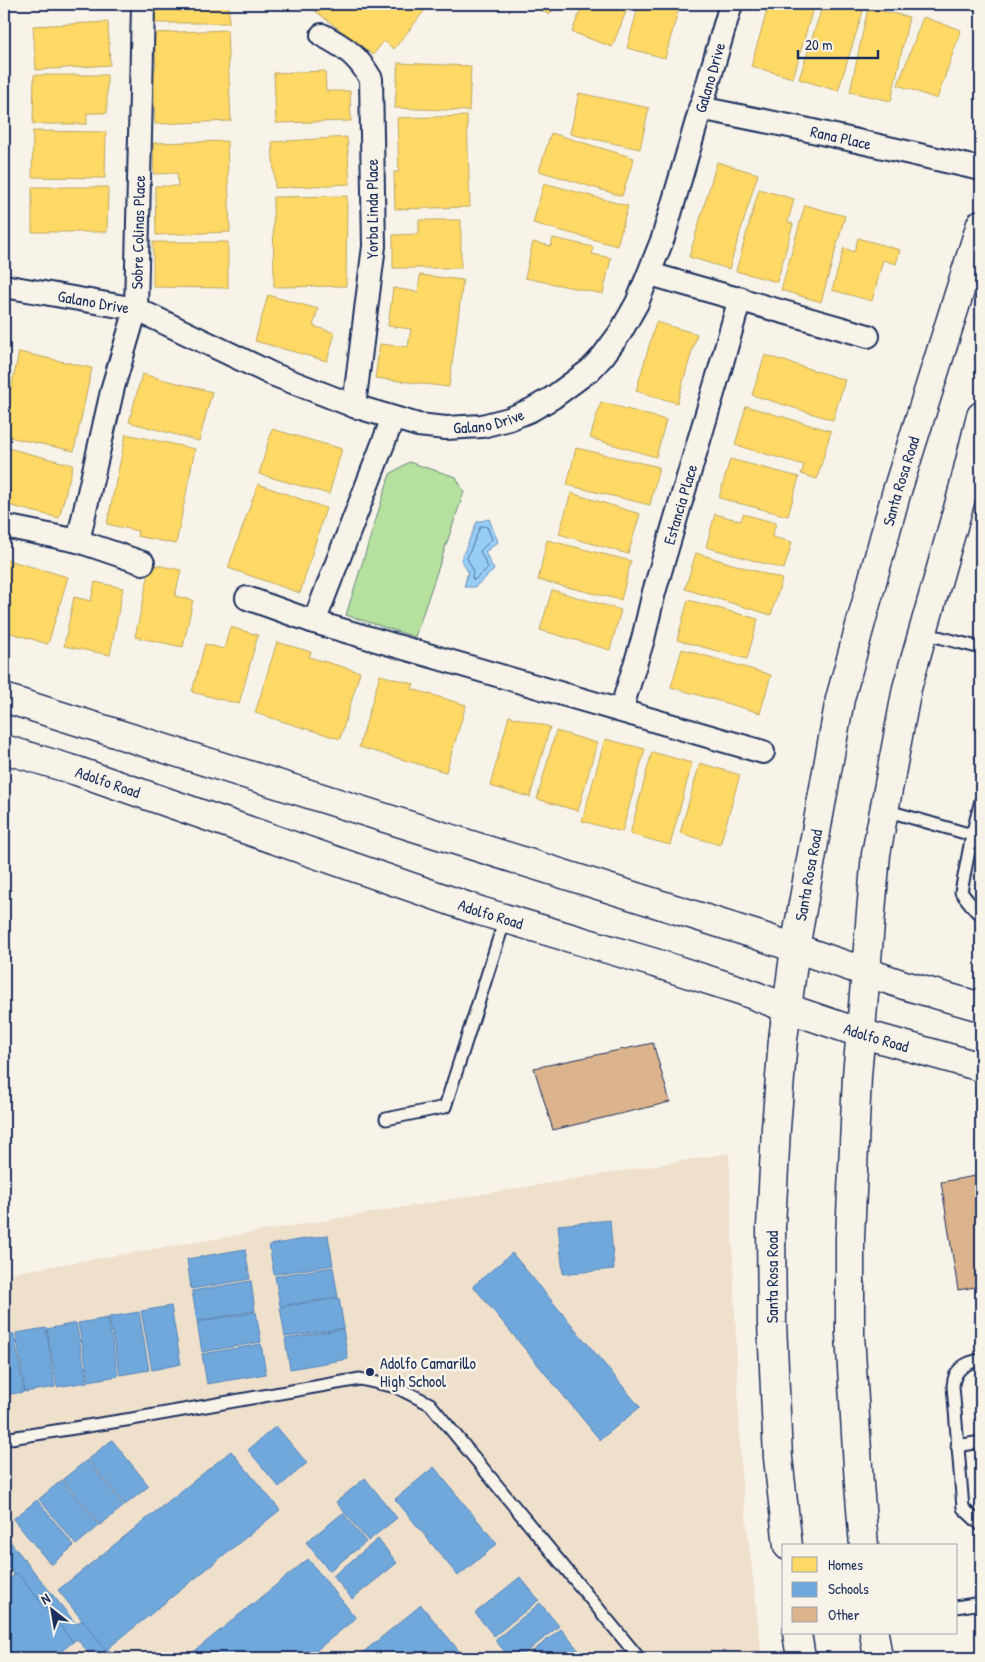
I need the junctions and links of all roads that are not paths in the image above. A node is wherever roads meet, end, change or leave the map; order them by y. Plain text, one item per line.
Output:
1 (731, 4) edge
2 (143, 6) dead end
3 (322, 35) dead end
4 (700, 108) junction
5 (981, 169) edge
6 (981, 224) edge
7 (650, 274) junction
8 (4, 286) edge
9 (740, 298) junction
10 (136, 309) junction
11 (868, 336) dead end
12 (354, 406) junction
13 (981, 416) edge
14 (393, 418) junction
15 (4, 526) edge
16 (78, 541) junction
17 (143, 563) dead end
18 (247, 598) dead end
19 (314, 622) junction
20 (922, 633) junction
21 (981, 648) edge
22 (4, 698) edge
23 (621, 710) junction
24 (4, 749) edge
25 (762, 752) dead end
26 (981, 800) edge
27 (884, 810) junction
28 (972, 834) junction
29 (981, 912) edge
30 (505, 919) junction
31 (795, 948) junction
32 (866, 972) junction
33 (981, 1007) edge
34 (788, 1008) junction
35 (860, 1033) junction
36 (981, 1067) edge
37 (386, 1119) dead end
38 (981, 1360) edge
39 (4, 1439) edge
40 (981, 1442) edge
41 (957, 1446) junction
42 (981, 1525) edge
43 (788, 1544) edge
44 (864, 1544) edge
45 (981, 1603) edge
46 (958, 1607) edge
47 (797, 1634) edge
48 (874, 1634) edge
49 (639, 1658) edge
50 (801, 1658) edge
51 (878, 1658) edge

1 - 4 street, Galano Drive
2 - 10 street, Sobre Colinas Place
3 - 12 street, Yorba Linda Place
4 - 5 street, Rana Place
4 - 7 street, Galano Drive
6 - 31 main road, Santa Rosa Road
7 - 9 street
7 - 14 street, Galano Drive
8 - 10 street, Galano Drive
9 - 11 street
9 - 23 street, Estancia Place
10 - 12 street, Galano Drive
10 - 16 street, Sobre Colinas Place
12 - 14 street, Galano Drive
13 - 20 main road
14 - 19 street
15 - 16 street
16 - 17 street
18 - 19 street
19 - 23 street
20 - 21 lane
20 - 27 main road
22 - 31 main road
23 - 25 street
24 - 30 main road, Adolfo Road
26 - 28 lane
27 - 28 lane
27 - 32 main road
28 - 29 lane
30 - 34 main road, Adolfo Road
30 - 37 lane
31 - 32 main road
31 - 34 main road, Santa Rosa Road
32 - 33 main road
32 - 35 main road
34 - 35 main road, Adolfo Road
34 - 43 main road, Santa Rosa Road
35 - 36 main road, Adolfo Road
35 - 44 main road
38 - 41 lane
39 - 49 lane
40 - 41 lane
41 - 42 lane
45 - 46 lane
47 - 50 main road
48 - 51 main road

